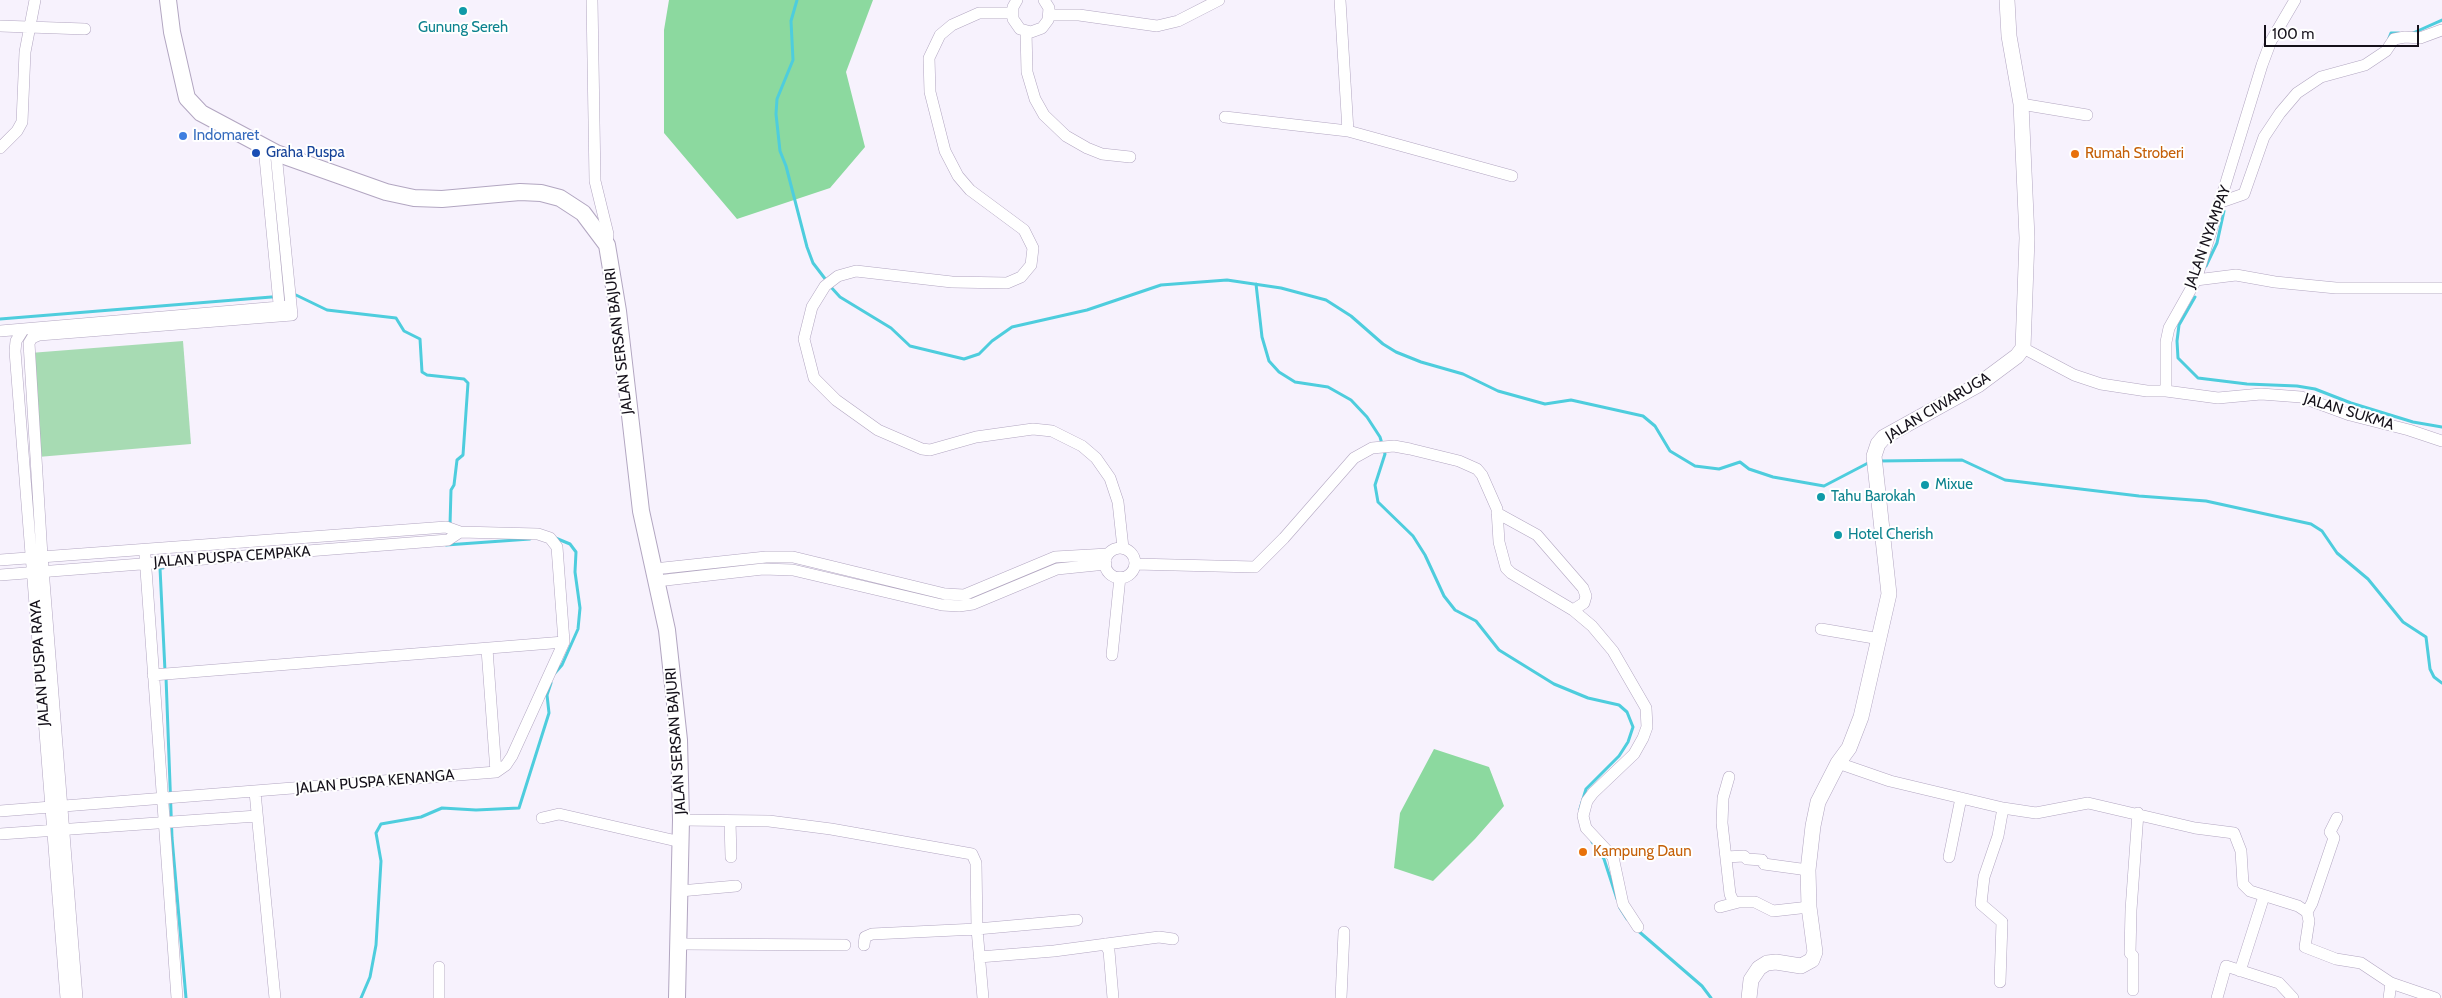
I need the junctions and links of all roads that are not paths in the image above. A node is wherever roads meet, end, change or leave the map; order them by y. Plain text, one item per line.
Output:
1 (35, 0) edge
2 (168, 0) edge
3 (592, 0) edge
4 (1017, 0) edge
5 (1044, 0) edge
6 (1219, 0) edge
7 (1340, 0) edge
8 (2008, 0) edge
9 (2294, 0) edge
10 (1012, 13) junction
11 (1050, 15) junction
12 (0, 26) edge
13 (31, 28) junction
14 (85, 28) dead end
15 (2442, 30) edge
16 (1026, 32) junction
17 (2021, 104) junction
18 (2087, 115) dead end
19 (1225, 117) dead end
20 (1348, 131) junction
21 (0, 148) edge
22 (270, 150) junction
23 (1130, 157) dead end
24 (1512, 176) dead end
25 (2221, 202) junction
26 (607, 245) junction
27 (2196, 280) junction
28 (2442, 288) edge
29 (284, 310) junction
30 (23, 330) junction
31 (0, 331) edge
32 (2023, 348) junction
33 (21, 350) junction
34 (2166, 391) junction
35 (2442, 441) edge
36 (1497, 513) junction
37 (446, 527) junction
38 (460, 532) junction
39 (350, 534) junction
40 (448, 540) junction
41 (352, 548) junction
42 (1123, 548) junction
43 (145, 551) junction
44 (37, 557) junction
45 (1107, 559) junction
46 (0, 560) edge
47 (146, 563) junction
48 (1135, 564) junction
49 (38, 571) junction
50 (0, 575) edge
51 (655, 575) junction
52 (1120, 577) junction
53 (903, 583) junction
54 (899, 595) junction
55 (1574, 610) junction
56 (1820, 630) dead end
57 (1880, 639) junction
58 (564, 642) junction
59 (487, 650) junction
60 (1112, 655) dead end
61 (153, 675) junction
62 (1838, 763) junction
63 (496, 772) junction
64 (1728, 777) dead end
65 (256, 792) junction
66 (1961, 798) junction
67 (162, 799) junction
68 (56, 806) junction
69 (2003, 808) junction
70 (0, 811) edge
71 (2138, 813) junction
72 (257, 816) junction
73 (542, 818) dead end
74 (2337, 818) dead end
75 (681, 820) junction
76 (730, 821) junction
77 (163, 822) junction
78 (58, 830) junction
79 (0, 834) edge
80 (681, 842) junction
81 (731, 857) dead end
82 (1726, 857) junction
83 (1949, 857) dead end
84 (1808, 870) junction
85 (736, 886) dead end
86 (680, 891) junction
87 (2264, 896) junction
88 (1734, 903) junction
89 (1720, 907) dead end
90 (1809, 908) junction
91 (2307, 912) junction
92 (1077, 920) dead end
93 (1638, 927) dead end
94 (977, 929) junction
95 (1344, 932) dead end
96 (1173, 939) dead end
97 (680, 944) junction
98 (1105, 944) junction
99 (845, 945) dead end
100 (864, 945) dead end
101 (979, 957) junction
102 (439, 967) dead end
103 (2240, 971) junction
104 (2000, 982) dead end
105 (2391, 983) junction
106 (2133, 990) dead end
107 (66, 998) edge
108 (77, 998) edge
109 (177, 998) edge
110 (275, 998) edge
111 (439, 998) edge
112 (678, 998) edge
113 (983, 998) edge
114 (1113, 998) edge
115 (1341, 998) edge
116 (1749, 998) edge
117 (2217, 998) edge
118 (2293, 998) edge
119 (2389, 998) edge
120 (2435, 998) edge

1 - 13 street
2 - 22 main road, JALAN SERSAN BAJURI
3 - 26 street
4 - 10 street
5 - 11 street
6 - 11 street
7 - 20 street
8 - 17 street
9 - 25 street, JALAN NYAMPAY
10 - 16 street
10 - 42 street
11 - 16 street
12 - 13 street
13 - 14 street
13 - 21 street
15 - 25 street
16 - 23 street
17 - 18 street
17 - 32 street
19 - 20 street
20 - 24 street
22 - 26 main road, JALAN SERSAN BAJURI
22 - 29 street
25 - 27 street, JALAN NYAMPAY
26 - 51 main road, JALAN SERSAN BAJURI
27 - 28 street
27 - 34 street, JALAN NYAMPAY
29 - 30 street
29 - 33 street, JALAN PUSPA RAYA
30 - 31 street
30 - 33 street, JALAN PUSPA RAYA
32 - 34 street
32 - 57 street, JALAN CIWARUGA
33 - 44 street, JALAN PUSPA RAYA
34 - 35 street, JALAN SUKMA
36 - 48 street
36 - 55 street
36 - 55 street
37 - 38 street, JALAN PUSPA CEMPAKA
37 - 39 street, JALAN PUSPA CEMPAKA
37 - 40 street
38 - 40 street, JALAN PUSPA CEMPAKA
38 - 58 street, JALAN PUSPA CEMPAKA
39 - 41 street
39 - 43 street, JALAN PUSPA CEMPAKA
40 - 41 street, JALAN PUSPA CEMPAKA
41 - 47 street, JALAN PUSPA CEMPAKA
42 - 45 street
42 - 48 street
43 - 44 street, JALAN PUSPA CEMPAKA
43 - 47 street
44 - 46 street, JALAN PUSPA CEMPAKA
44 - 49 street, JALAN PUSPA RAYA
45 - 52 street
45 - 53 street
45 - 54 street
47 - 49 street, JALAN PUSPA CEMPAKA
47 - 61 street
48 - 52 street
49 - 50 street, JALAN PUSPA CEMPAKA
49 - 68 street, JALAN PUSPA RAYA
51 - 53 street
51 - 54 street
51 - 75 main road, JALAN SERSAN BAJURI
52 - 60 street
53 - 54 street
55 - 93 street
56 - 57 street
57 - 62 street, JALAN CIWARUGA
58 - 59 street
58 - 63 street
59 - 61 street
59 - 63 street
61 - 67 street
62 - 66 street
62 - 84 street, JALAN CIWARUGA
63 - 65 street, JALAN PUSPA KENANGA
64 - 82 street
65 - 67 street, JALAN PUSPA KENANGA
65 - 72 street
66 - 69 street
66 - 83 street
67 - 68 street, JALAN PUSPA KENANGA
67 - 77 street
68 - 70 street, JALAN PUSPA KENANGA
68 - 78 street, JALAN PUSPA RAYA
69 - 71 street
69 - 104 street
71 - 87 street
71 - 106 street
72 - 77 street
72 - 110 street
73 - 80 street
74 - 91 street
75 - 76 street
75 - 80 main road, JALAN SERSAN BAJURI
76 - 81 street
76 - 94 street
77 - 78 street
77 - 109 street
78 - 79 street
78 - 107 street, JALAN PUSPA RAYA
78 - 108 street, JALAN PUSPA RAYA
80 - 86 main road, JALAN SERSAN BAJURI
82 - 84 street
82 - 88 street
84 - 90 street, JALAN CIWARUGA
85 - 86 street
86 - 97 main road, JALAN SERSAN BAJURI
87 - 91 street
87 - 103 street
88 - 89 street
88 - 90 street
90 - 116 street, JALAN CIWARUGA
91 - 105 street
92 - 94 street
94 - 100 street
94 - 101 street
95 - 115 street
96 - 98 street
97 - 99 street
97 - 112 main road, JALAN SERSAN BAJURI
98 - 101 street
98 - 114 street
101 - 113 street
102 - 111 street
103 - 117 street
103 - 118 street
105 - 119 street
105 - 120 street

